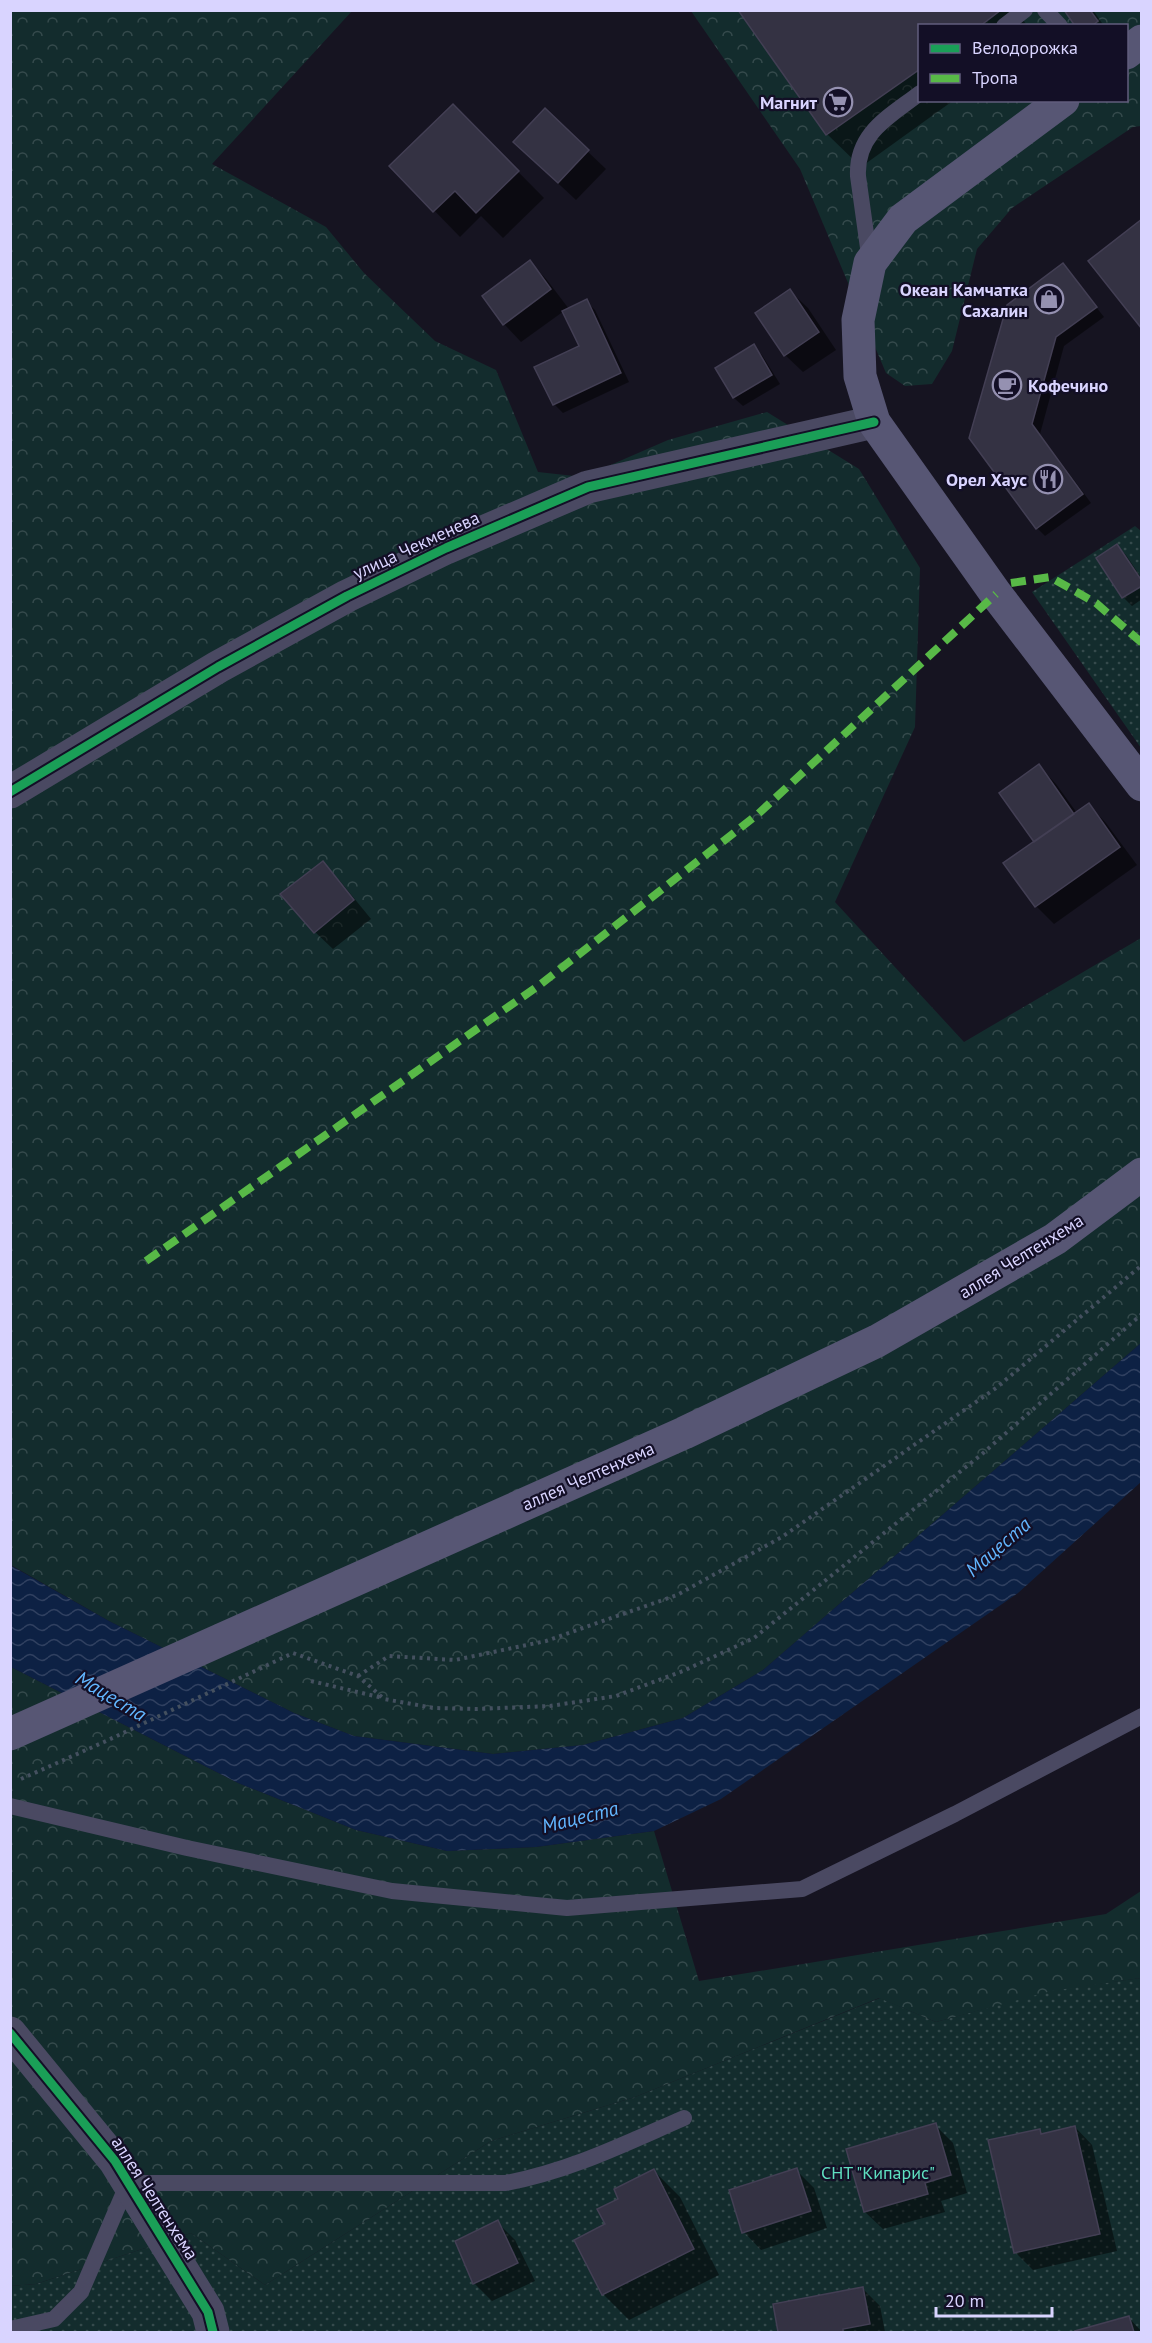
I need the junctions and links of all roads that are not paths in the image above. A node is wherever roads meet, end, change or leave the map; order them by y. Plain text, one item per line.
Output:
1 (1025, 10) edge
2 (1045, 10) edge
3 (1007, 24) edge
4 (1058, 24) edge
5 (1142, 41) edge
6 (1128, 52) edge
7 (918, 95) edge
8 (1060, 102) edge
9 (870, 263) junction
10 (874, 422) junction
11 (1142, 785) edge
12 (10, 792) edge
13 (1142, 1174) edge
14 (1142, 1716) edge
15 (10, 1734) edge
16 (10, 1806) edge
17 (10, 2033) edge
18 (684, 2118) dead end
19 (128, 2183) junction
20 (10, 2330) edge
21 (213, 2332) edge

1 - 3 lane
2 - 4 lane
5 - 6 main road
7 - 9 lane
8 - 9 main road
9 - 10 main road
10 - 11 main road
10 - 12 street, улица Чекменева
13 - 15 main road, аллея Челтенхема
14 - 16 lane
17 - 19 street, аллея Челтенхема
18 - 19 lane
19 - 20 lane
19 - 21 street, аллея Челтенхема

